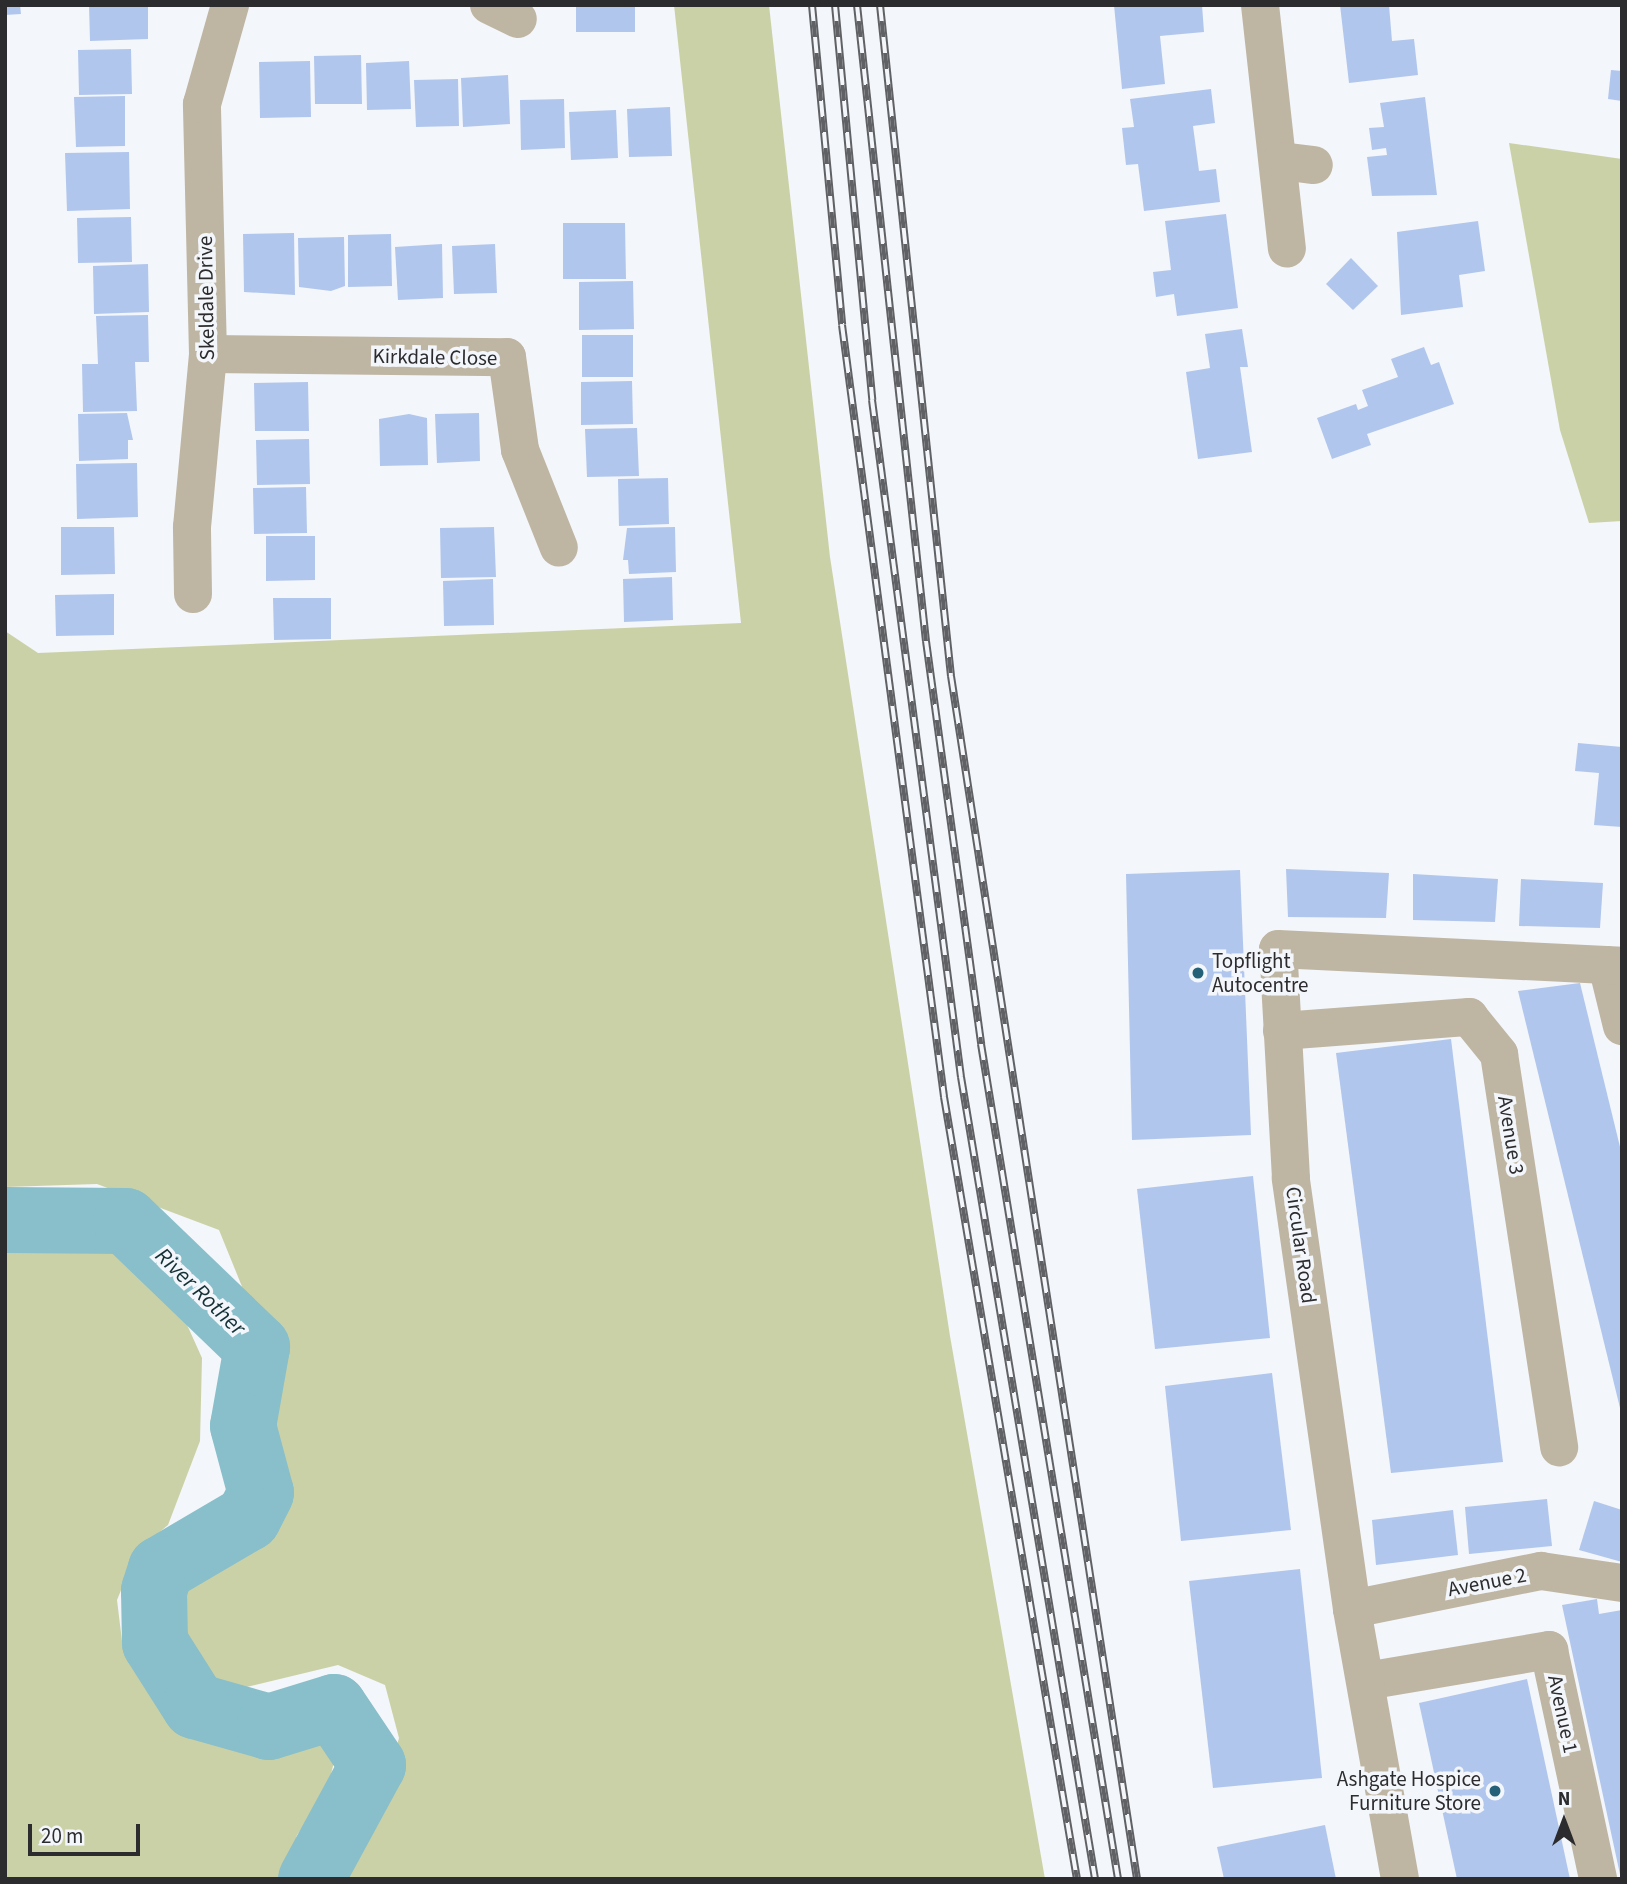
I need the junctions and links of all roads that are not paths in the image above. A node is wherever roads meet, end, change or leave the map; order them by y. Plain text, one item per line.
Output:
1 (230, 5) edge
2 (1260, 5) edge
3 (1287, 249) dead end
4 (208, 354) junction
5 (559, 548) dead end
6 (193, 593) dead end
7 (1614, 965) edge
8 (1622, 1026) edge
9 (1283, 1031) junction
10 (1559, 1447) dead end
11 (1622, 1583) edge
12 (1352, 1609) junction
13 (1366, 1681) junction
14 (1400, 1879) edge
15 (1598, 1879) edge

1 - 4 street, Skeldale Drive
2 - 3 street
4 - 5 street, Kirkdale Close
4 - 6 street, Skeldale Drive
7 - 8 street
7 - 9 street, Circular Road
9 - 10 street, Avenue 3
9 - 12 street, Circular Road
11 - 12 street, Avenue 2
12 - 13 street, Circular Road
13 - 14 street, Circular Road
13 - 15 street, Avenue 1

